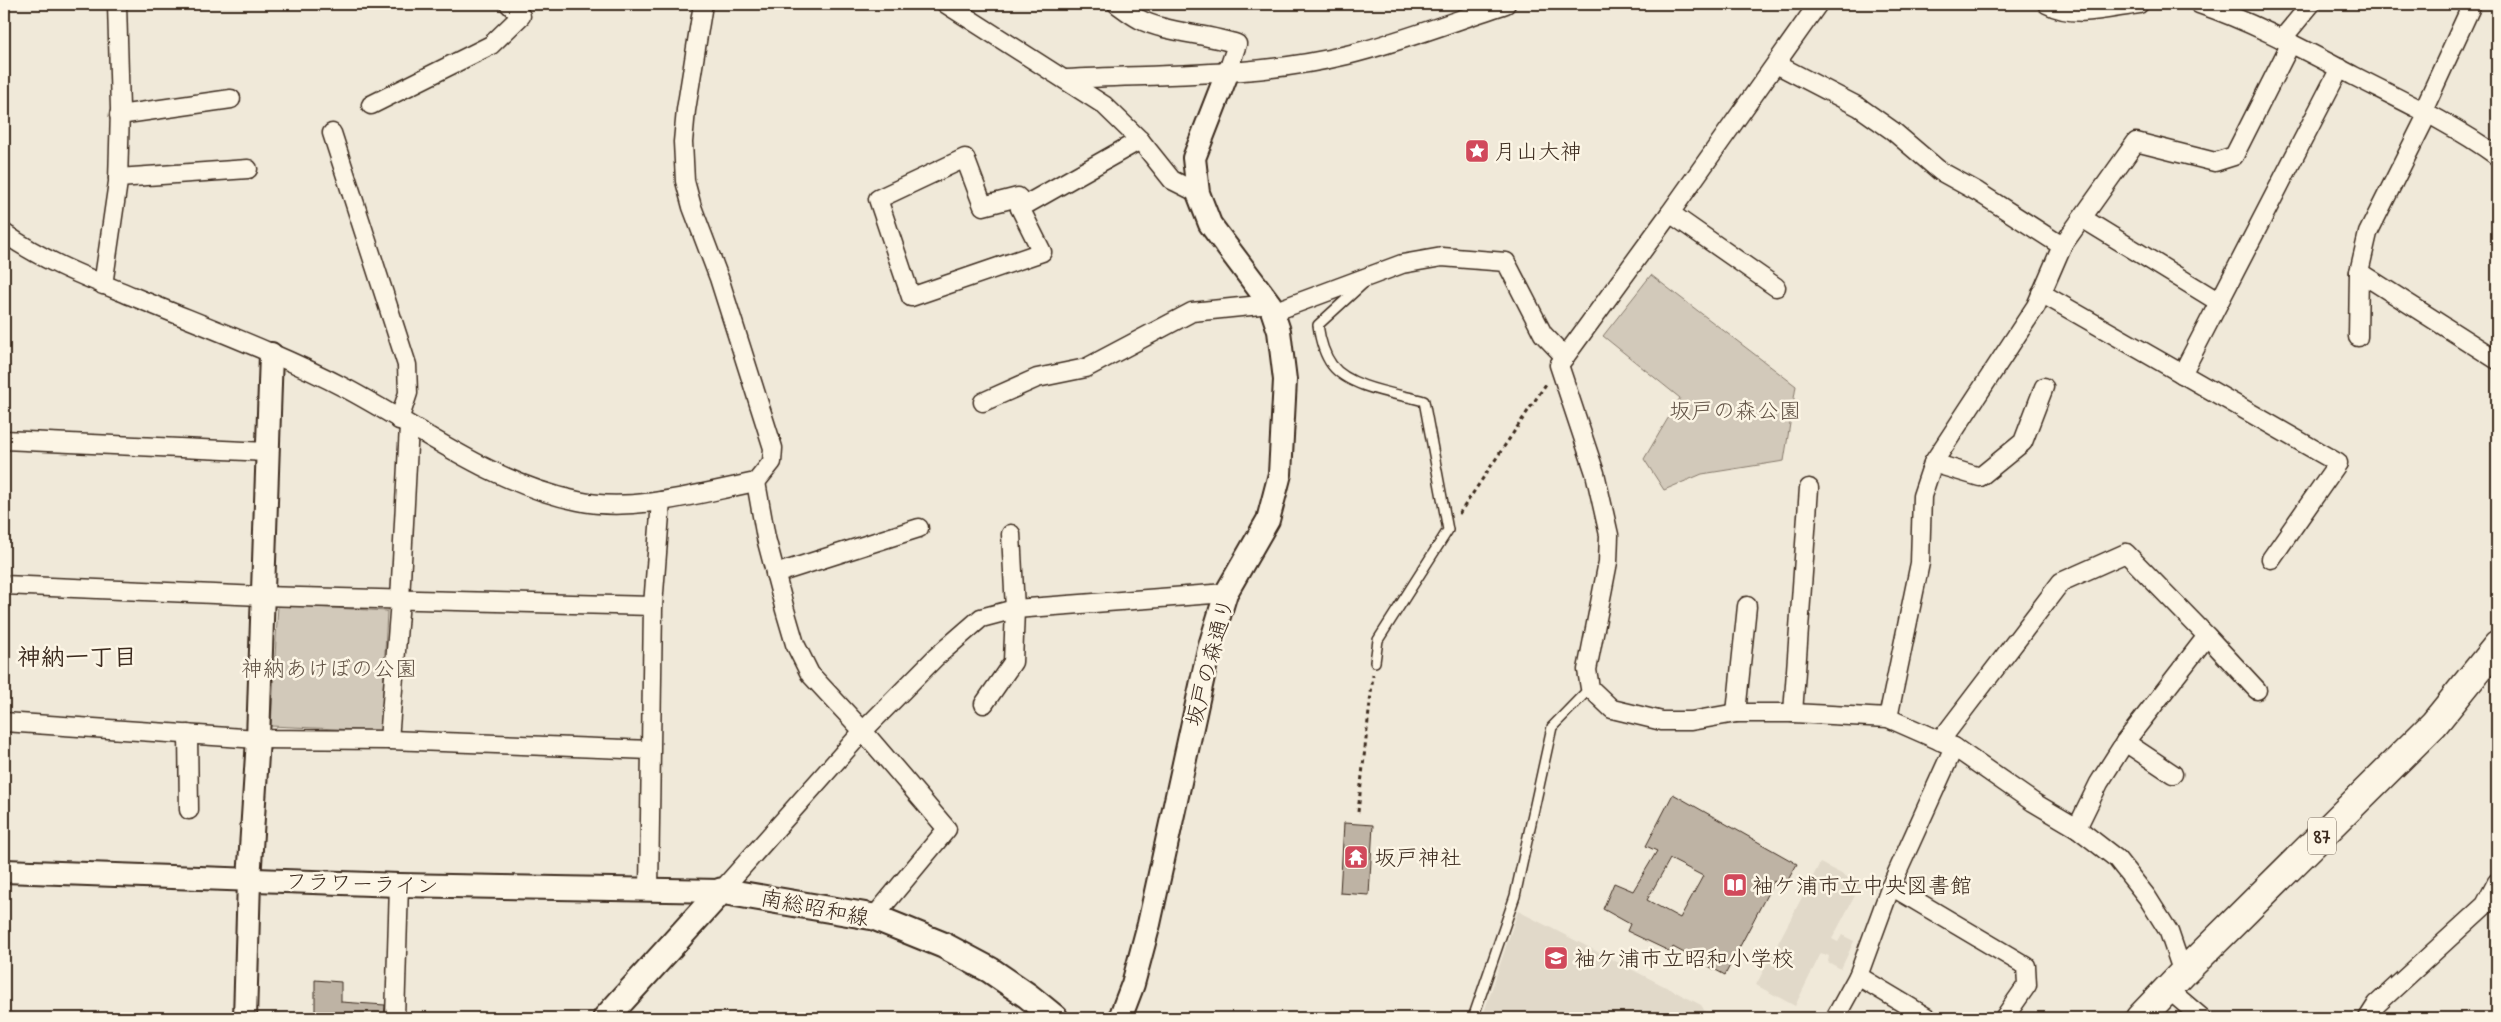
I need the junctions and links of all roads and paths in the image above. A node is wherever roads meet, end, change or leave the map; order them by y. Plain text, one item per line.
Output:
1 (117, 4) edge
2 (509, 4) edge
3 (703, 4) edge
4 (946, 4) edge
5 (1117, 4) edge
6 (1506, 4) edge
7 (1818, 4) edge
8 (2047, 4) edge
9 (2139, 4) edge
10 (2199, 4) edge
11 (2311, 4) edge
12 (2465, 4) edge
13 (2287, 41) junction
14 (1776, 64) junction
15 (2340, 68) junction
16 (1228, 71) junction
17 (1067, 79) junction
18 (231, 99) dead end
19 (371, 104) dead end
20 (2426, 112) junction
21 (119, 115) junction
22 (332, 133) dead end
23 (1140, 140) junction
24 (2497, 156) edge
25 (248, 169) dead end
26 (118, 178) junction
27 (1198, 193) junction
28 (1020, 208) junction
29 (1670, 213) junction
30 (2082, 218) junction
31 (4, 233) edge
32 (2062, 246) junction
33 (2359, 272) junction
34 (1370, 278) junction
35 (104, 285) junction
36 (1776, 287) dead end
37 (2041, 293) junction
38 (2219, 302) junction
39 (1272, 308) junction
40 (2358, 337) dead end
41 (271, 354) junction
42 (2497, 360) edge
43 (1562, 361) junction
44 (2182, 374) junction
45 (2044, 388) dead end
46 (983, 402) dead end
47 (404, 423) junction
48 (4, 440) edge
49 (267, 452) junction
50 (1934, 463) junction
51 (756, 482) junction
52 (1810, 488) dead end
53 (661, 501) junction
54 (919, 528) dead end
55 (1448, 530) junction
56 (1011, 534) dead end
57 (2271, 559) dead end
58 (775, 574) junction
59 (4, 585) edge
60 (1226, 593) junction
61 (262, 596) junction
62 (400, 600) junction
63 (654, 606) junction
64 (1747, 606) dead end
65 (1015, 609) junction
66 (2207, 636) junction
67 (2497, 646) edge
68 (1375, 662) joint
69 (1590, 688) junction
70 (2257, 690) dead end
71 (984, 704) dead end
72 (1736, 713) junction
73 (1793, 713) junction
74 (1888, 718) junction
75 (4, 722) edge
76 (863, 731) junction
77 (188, 734) junction
78 (258, 739) junction
79 (389, 740) junction
80 (2125, 742) junction
81 (1947, 744) junction
82 (650, 750) junction
83 (2173, 774) dead end
84 (189, 810) dead end
85 (1358, 812) dead end
86 (2077, 828) junction
87 (4, 871) edge
88 (249, 880) junction
89 (2497, 882) edge
90 (399, 885) junction
91 (1891, 886) junction
92 (649, 890) junction
93 (721, 891) junction
94 (2491, 908) edge
95 (874, 917) junction
96 (1858, 976) junction
97 (2176, 981) junction
98 (245, 1018) edge
99 (395, 1018) edge
100 (607, 1018) edge
101 (1055, 1018) edge
102 (1120, 1018) edge
103 (1473, 1018) edge
104 (1835, 1018) edge
105 (1928, 1018) edge
106 (2004, 1018) edge
107 (2140, 1018) edge
108 (2202, 1018) edge
109 (2368, 1018) edge

1 - 21 street
2 - 19 street
3 - 51 street
4 - 17 street
5 - 16 street
6 - 16 street
7 - 14 street
8 - 9 street
10 - 13 street
11 - 13 street
12 - 20 street
13 - 15 street
13 - 30 street
14 - 29 street
14 - 32 street
15 - 20 street
15 - 38 street
16 - 17 street
16 - 27 street, 坂戸の森通り
17 - 23 street
18 - 21 street
20 - 24 street
20 - 33 street
21 - 26 street
22 - 47 street
23 - 27 street
23 - 28 street
25 - 26 street
26 - 35 street
27 - 39 street, 坂戸の森通り
28 - 28 street
29 - 36 street
29 - 43 street
30 - 32 street
30 - 38 street
31 - 35 street
32 - 37 street
33 - 40 street
33 - 42 street
34 - 39 street
34 - 43 street
34 - 55 lane
35 - 41 street
37 - 44 street
37 - 50 street
38 - 44 street
39 - 46 street
39 - 60 street, 坂戸の森通り
41 - 47 street
41 - 49 street
43 - 55 path
43 - 69 street
44 - 57 street
45 - 50 street
47 - 53 street
47 - 62 street
48 - 49 street
49 - 61 street
50 - 74 street
51 - 53 street
51 - 58 street
52 - 73 street
53 - 63 street
54 - 58 street
55 - 68 lane
56 - 65 street
58 - 76 street
59 - 61 street
60 - 65 street
60 - 102 street, 坂戸の森通り
61 - 62 street
61 - 78 street
62 - 63 street
62 - 79 street
63 - 82 street
64 - 72 street
65 - 71 street
65 - 76 street
66 - 70 street
66 - 80 street
66 - 81 street
67 - 97 main road, 87
68 - 85 path
69 - 72 street
69 - 103 lane
72 - 73 street
73 - 74 street
74 - 81 street
75 - 77 street
76 - 93 street
76 - 95 street
77 - 78 street
77 - 84 street
78 - 79 street
78 - 88 street
79 - 82 street
80 - 83 street
80 - 86 street
81 - 86 street
81 - 91 street
82 - 92 street
86 - 97 street
87 - 88 street, フラワーライン
88 - 90 street, フラワーライン
88 - 98 street
89 - 94 street
90 - 92 street, フラワーライン
90 - 99 street
91 - 96 street
91 - 106 street
92 - 93 street, フラワーライン
93 - 95 main road, 南総昭和線
93 - 100 main road
94 - 109 street
95 - 101 main road, 南総昭和線
96 - 104 street
96 - 105 street
97 - 107 main road, 87
97 - 108 street

